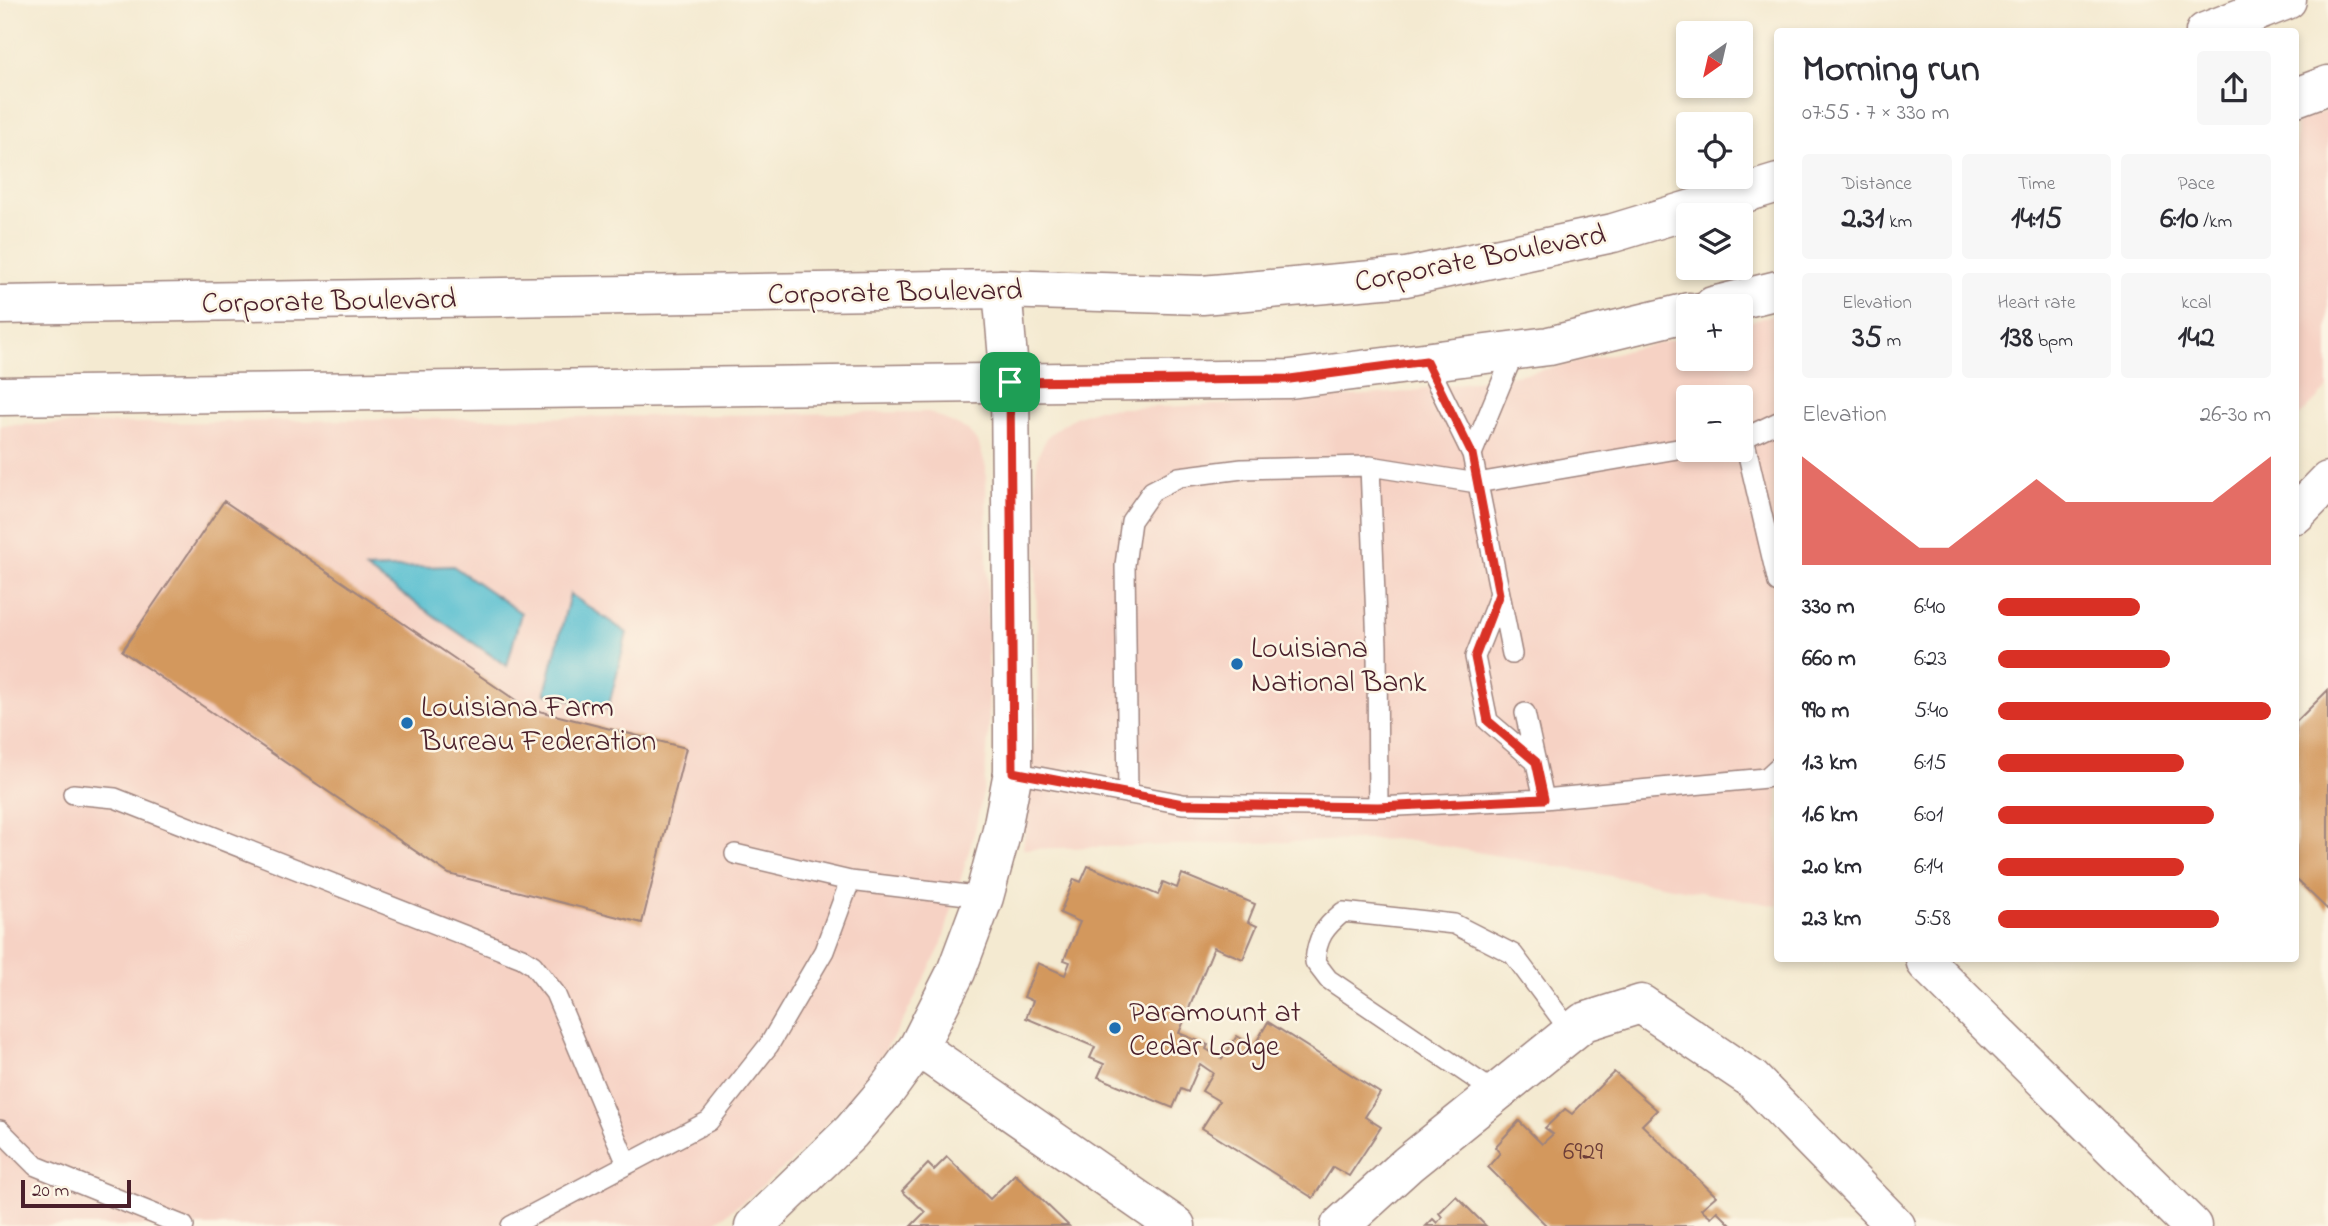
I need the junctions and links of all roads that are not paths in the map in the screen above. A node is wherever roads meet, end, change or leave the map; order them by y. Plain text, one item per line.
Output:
1 (2287, 0) edge
2 (2215, 28) edge
3 (2328, 85) edge
4 (2299, 96) edge
5 (1774, 184) edge
6 (1002, 289) junction
7 (1774, 291) edge
8 (1753, 296) edge
9 (0, 305) edge
10 (1676, 315) edge
11 (1514, 350) junction
12 (1426, 361) junction
13 (1010, 382) junction
14 (0, 396) edge
15 (1774, 424) edge
16 (1753, 433) edge
17 (1676, 449) edge
18 (1472, 454) junction
19 (1749, 462) edge
20 (1370, 466) junction
21 (2328, 481) edge
22 (1477, 483) junction
23 (2299, 511) edge
24 (1774, 566) edge
25 (1499, 594) junction
26 (1512, 654) dead end
27 (1525, 713) dead end
28 (1536, 762) junction
29 (1774, 771) edge
30 (1013, 772) junction
31 (1128, 793) junction
32 (73, 794) dead end
33 (1544, 799) junction
34 (1378, 807) junction
35 (735, 855) dead end
36 (850, 881) junction
37 (984, 897) junction
38 (1926, 962) edge
39 (1571, 1032) junction
40 (918, 1047) junction
41 (1496, 1093) junction
42 (0, 1130) edge
43 (627, 1164) junction
44 (184, 1226) edge
45 (511, 1226) edge
46 (754, 1226) edge
47 (1176, 1226) edge
48 (1340, 1226) edge
49 (1896, 1226) edge
50 (2193, 1226) edge

1 - 2 street
3 - 4 street
5 - 6 street, Corporate Boulevard
6 - 9 street, Corporate Boulevard
6 - 13 street
7 - 8 street
10 - 11 street
11 - 12 street
11 - 18 lane
12 - 13 street
12 - 18 lane
13 - 14 street
13 - 30 street
15 - 16 lane
17 - 22 lane
18 - 22 lane
19 - 24 lane
20 - 22 lane
20 - 31 lane
20 - 34 lane
21 - 23 street
22 - 25 lane
25 - 26 lane
25 - 28 lane
27 - 28 lane
28 - 33 lane
29 - 33 lane
30 - 31 lane
30 - 37 street
31 - 34 lane
32 - 43 lane
33 - 34 lane
35 - 36 lane
36 - 37 lane
36 - 43 lane
37 - 40 street
38 - 50 street
39 - 41 street
39 - 41 lane
39 - 49 street
40 - 46 street
40 - 47 street
41 - 48 street
42 - 44 lane
43 - 45 lane

